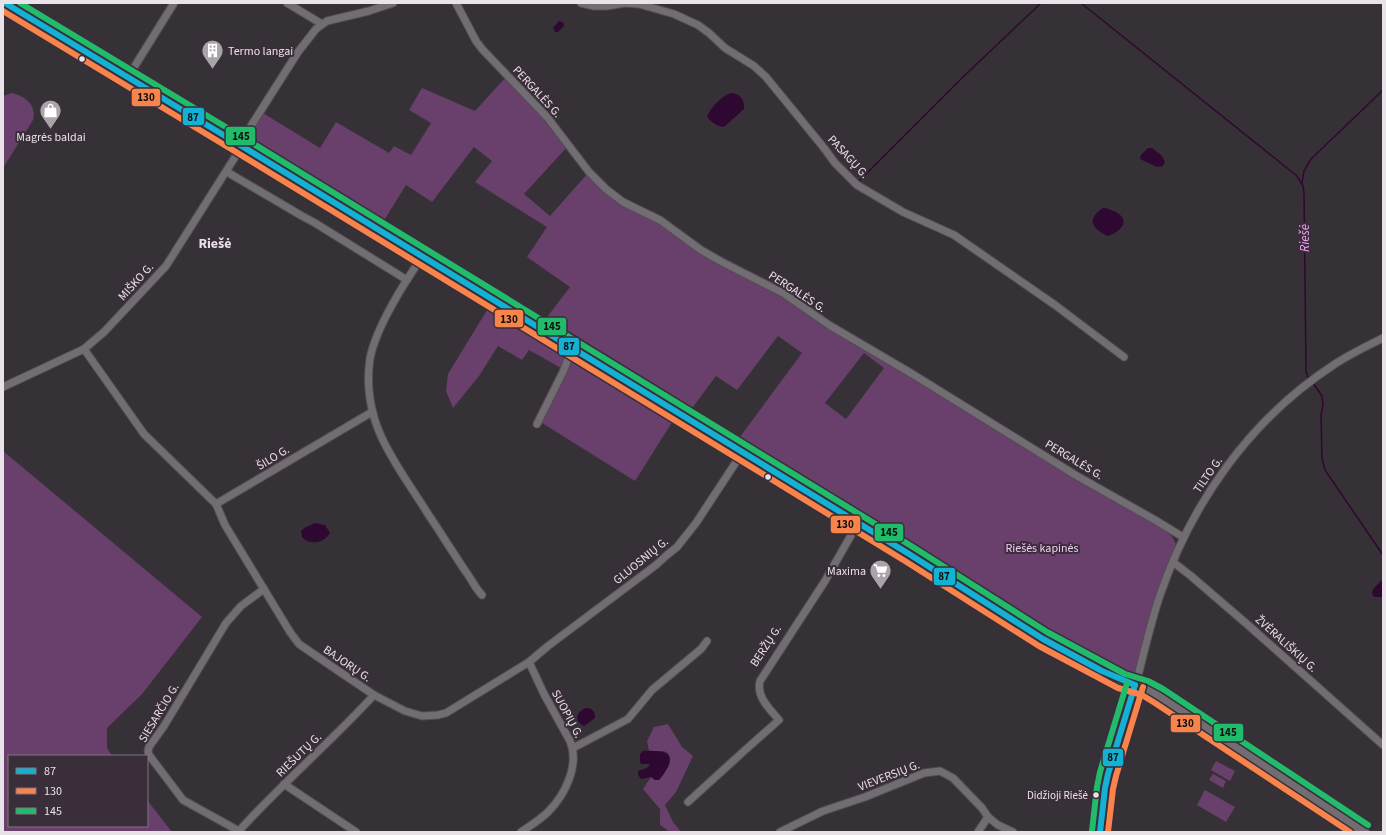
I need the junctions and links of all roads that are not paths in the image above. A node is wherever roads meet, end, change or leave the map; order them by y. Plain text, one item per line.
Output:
1 (5, 3) edge
2 (174, 3) edge
3 (287, 3) edge
4 (393, 3) edge
5 (456, 3) edge
6 (581, 3) edge
7 (322, 24) junction
8 (128, 77) junction
9 (240, 145) junction
10 (227, 172) junction
11 (423, 256) junction
12 (407, 280) junction
13 (1383, 338) edge
14 (84, 349) junction
15 (572, 349) junction
16 (1124, 357) dead end
17 (3, 387) edge
18 (372, 412) junction
19 (537, 424) dead end
20 (742, 453) junction
21 (216, 504) junction
22 (858, 523) junction
23 (1183, 538) junction
24 (1173, 562) junction
25 (264, 589) junction
26 (482, 595) dead end
27 (707, 641) dead end
28 (529, 662) junction
29 (1135, 685) junction
30 (374, 695) junction
31 (1383, 745) edge
32 (573, 748) junction
33 (284, 784) junction
34 (688, 802) dead end
35 (988, 817) junction
36 (239, 831) edge
37 (356, 832) edge
38 (521, 832) edge
39 (780, 832) edge
40 (978, 832) edge
41 (1013, 832) edge
42 (1100, 832) edge
43 (1364, 832) edge

1 - 8 main road
2 - 8 street
3 - 7 street
4 - 7 street
5 - 23 street, PERGALĖS G.
6 - 16 street, PASAGŲ G.
7 - 9 street, MIŠKO G.
8 - 9 main road
9 - 10 street, MIŠKO G.
9 - 11 main road
10 - 12 street
10 - 14 street, MIŠKO G.
11 - 12 street
11 - 15 main road
12 - 18 street
13 - 23 street, TILTO G.
14 - 17 street, MIŠKO G.
14 - 21 street
15 - 19 street
15 - 20 main road
18 - 21 street, ŠILO G.
18 - 26 street
20 - 22 main road
20 - 28 street, GLUOSNIŲ G.
21 - 25 street, BAJORŲ G.
22 - 29 main road
22 - 34 street, BERŽŲ G.
23 - 24 street, TILTO G.
24 - 29 street, TILTO G.
24 - 31 street, ŽVĖRALIŠKIŲ G.
25 - 30 street, BAJORŲ G.
25 - 36 street, SIESARČIO G.
27 - 32 street
28 - 30 street, BAJORŲ G.
28 - 32 street, SUOPIŲ G.
29 - 42 street, TILTO G.
29 - 43 main road
30 - 33 street, RIEŠUTŲ G.
32 - 38 street, SUOPIŲ G.
33 - 36 street, RIEŠUTŲ G.
33 - 37 street
35 - 39 street, VIEVERSIŲ G.
35 - 40 street
35 - 41 street, VIEVERSIŲ G.

